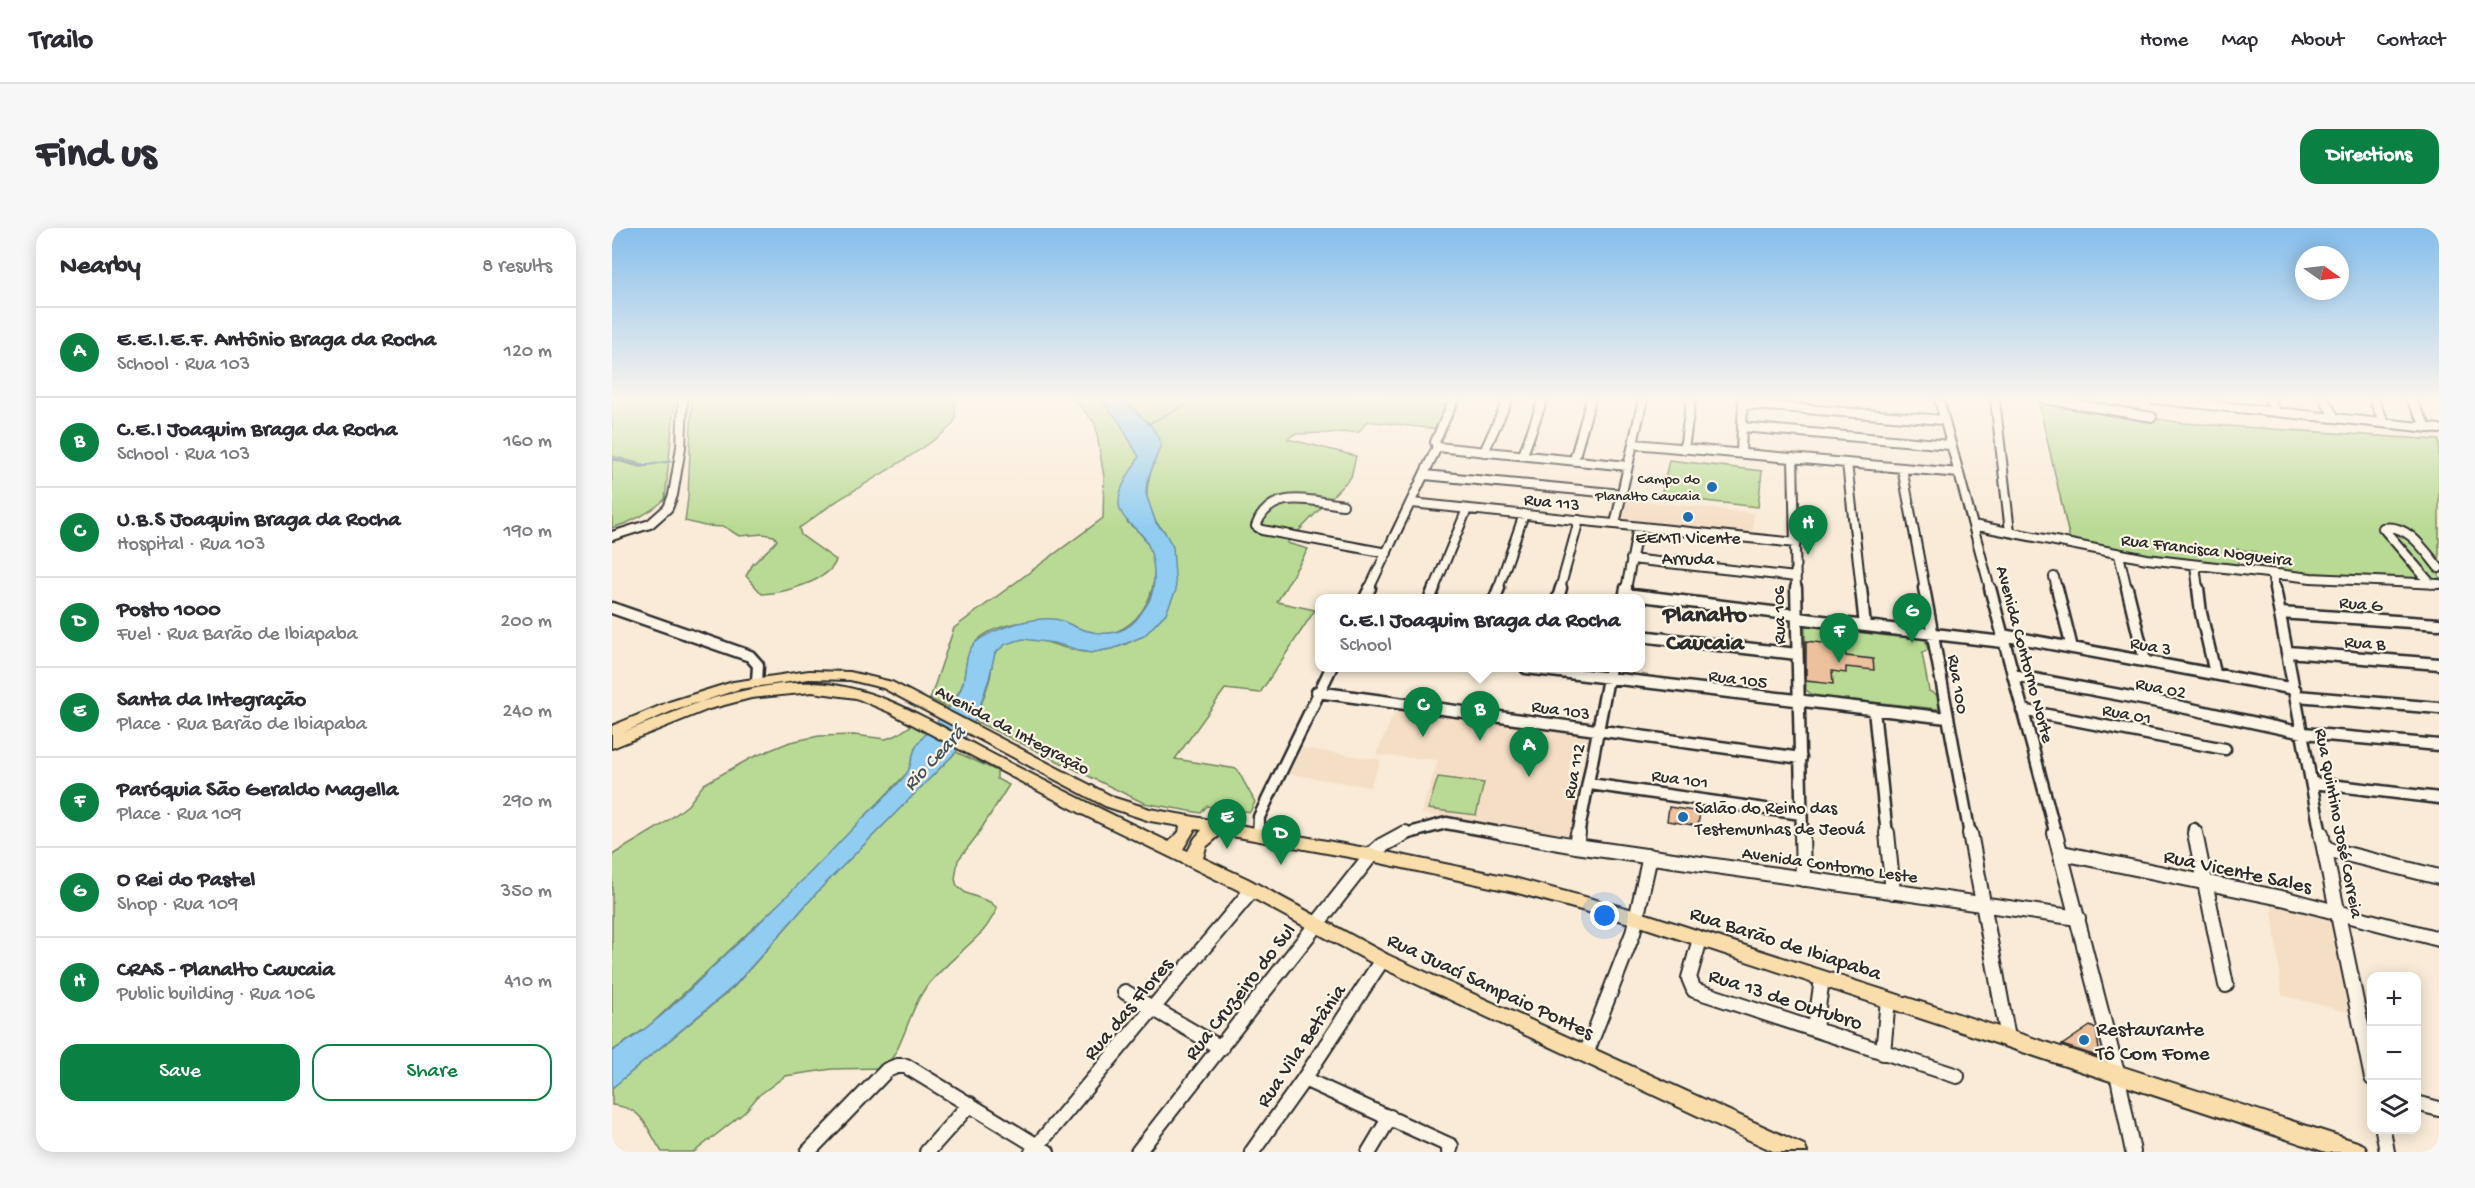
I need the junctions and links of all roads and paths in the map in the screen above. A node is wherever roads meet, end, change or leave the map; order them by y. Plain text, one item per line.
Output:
1 (681, 442) edge
2 (1434, 442) edge
3 (1488, 442) edge
4 (1528, 442) edge
5 (1579, 442) edge
6 (1685, 442) edge
7 (1741, 442) edge
8 (1917, 442) edge
9 (2000, 442) edge
10 (1634, 444) joint
11 (1950, 445) joint
12 (1437, 447) junction
13 (1684, 448) junction
14 (1484, 452) junction
15 (1741, 453) junction
16 (1523, 455) junction
17 (1793, 458) junction
18 (1574, 460) junction
19 (1847, 463) junction
20 (1628, 466) junction
21 (1902, 468) junction
22 (1959, 473) junction
23 (1425, 475) junction
24 (1622, 494) junction
25 (1412, 502) junction
26 (1343, 505) dead end
27 (1467, 509) junction
28 (1524, 514) junction
29 (1580, 520) junction
30 (1615, 524) junction
31 (1973, 525) junction
32 (1638, 527) junction
33 (2010, 532) junction
34 (612, 536) edge
35 (1796, 543) junction
36 (1387, 553) junction
37 (2119, 555) junction
38 (1631, 559) junction
39 (2195, 565) junction
40 (2439, 568) edge
41 (2272, 574) junction
42 (1796, 577) junction
43 (2054, 577) dead end
44 (2435, 584) edge
45 (1367, 594) edge
46 (1432, 594) edge
47 (1496, 594) edge
48 (1559, 594) edge
49 (1624, 594) edge
50 (1645, 599) edge
51 (612, 608) edge
52 (2280, 613) junction
53 (1796, 617) junction
54 (2439, 624) edge
55 (1865, 626) junction
56 (1934, 634) junction
57 (1645, 636) edge
58 (2002, 639) junction
59 (2072, 648) junction
60 (2288, 652) junction
61 (1797, 654) junction
62 (2145, 661) junction
63 (2439, 664) edge
64 (1329, 672) edge
65 (1609, 673) edge
66 (2215, 674) junction
67 (2013, 675) junction
68 (757, 682) junction
69 (1317, 692) junction
70 (2296, 692) junction
71 (1800, 702) junction
72 (2439, 708) edge
73 (1874, 710) junction
74 (2022, 710) junction
75 (1947, 718) junction
76 (1599, 731) junction
77 (612, 732) edge
78 (2303, 734) junction
79 (612, 743) edge
80 (2439, 745) edge
81 (2225, 749) dead end
82 (1801, 758) junction
83 (2313, 783) junction
84 (1590, 784) junction
85 (2439, 798) edge
86 (1801, 814) junction
87 (1188, 823) junction
88 (1218, 828) junction
89 (2194, 829) dead end
90 (1258, 835) junction
91 (1576, 846) junction
92 (2326, 849) junction
93 (1170, 851) junction
94 (2062, 853) junction
95 (1371, 855) junction
96 (1650, 856) junction
97 (1195, 863) junction
98 (2439, 877) edge
99 (1803, 879) junction
100 (2207, 883) junction
101 (1252, 890) junction
102 (1893, 892) junction
103 (1984, 904) junction
104 (2336, 911) junction
105 (1637, 918) junction
106 (2078, 918) junction
107 (1318, 925) junction
108 (1700, 939) junction
109 (2439, 939) edge
110 (1382, 960) junction
111 (1822, 979) junction
112 (2226, 985) dead end
113 (1125, 992) dead end
114 (1888, 999) junction
115 (1154, 1010) junction
116 (1815, 1028) junction
117 (2008, 1038) junction
118 (1221, 1048) junction
119 (1883, 1053) junction
120 (1586, 1054) junction
121 (2367, 1055) edge
122 (2117, 1073) junction
123 (1957, 1076) dead end
124 (1304, 1079) junction
125 (970, 1104) junction
126 (2421, 1104) edge
127 (2439, 1109) edge
128 (1390, 1117) junction
129 (2384, 1134) edge
130 (1450, 1149) edge
131 (1039, 1150) edge
132 (808, 1152) edge
133 (927, 1152) edge
134 (1138, 1152) edge
135 (1252, 1152) edge
136 (1369, 1152) edge
137 (1797, 1152) edge
138 (2133, 1152) edge
139 (2357, 1152) edge
140 (2387, 1152) edge

1 - 34 street
2 - 12 street
3 - 14 street
4 - 16 street
5 - 18 street
6 - 13 street
7 - 15 street
8 - 11 street
9 - 33 street
10 - 13 street
10 - 20 street
11 - 22 street, Avenida Contorno Norte
12 - 14 street
12 - 23 street
13 - 15 street
14 - 16 street
15 - 17 street
16 - 18 street
17 - 19 street
17 - 35 street, Rua 106
18 - 20 street
19 - 21 street
19 - 55 street
20 - 24 street
21 - 22 street
21 - 56 street, Rua 100
22 - 31 street, Avenida Contorno Norte
23 - 24 street
23 - 25 street
24 - 30 street
25 - 27 street, Rua 113
25 - 36 street
26 - 36 street
27 - 28 street, Rua 113
27 - 46 street
28 - 29 street, Rua 113
28 - 47 street
29 - 30 street, Rua 113
29 - 48 street
30 - 32 street, Rua 113
31 - 33 street, Rua Francisca Nogueira
31 - 58 street, Avenida Contorno Norte
32 - 35 street, Rua 113
32 - 38 street
33 - 37 street, Rua Francisca Nogueira
35 - 42 street, Rua 106
36 - 45 street
37 - 39 street, Rua Francisca Nogueira
37 - 62 street
38 - 42 street
38 - 49 street
39 - 41 street, Rua Francisca Nogueira
39 - 66 street
40 - 44 street
41 - 44 street, Rua Francisca Nogueira
41 - 52 street, Rua Quintino José Correia
42 - 53 street, Rua 106
43 - 59 street
50 - 53 street, Rua 3
51 - 68 street
52 - 54 street, Rua G
52 - 60 street, Rua Quintino José Correia
53 - 55 street, Rua 3
53 - 61 street, Rua 106
55 - 56 street, Rua 3
56 - 58 street, Rua 3
56 - 75 street, Rua 100
57 - 61 street
58 - 59 street, Rua 3
58 - 67 street, Avenida Contorno Norte
59 - 62 street, Rua 3
60 - 63 street, Rua B
60 - 70 street, Rua Quintino José Correia
61 - 71 street, Rua 106
62 - 66 street, Rua 3
64 - 69 street
65 - 71 street, Rua 105
65 - 76 street, Rua 112
66 - 70 street, Rua 3
67 - 74 street, Avenida Contorno Norte
67 - 78 street, Rua 02
68 - 77 main road, Avenida da Integração
68 - 87 main road, Avenida da Integração
69 - 76 street, Rua 103
69 - 90 street
70 - 72 street, Rua 3
70 - 78 street, Rua Quintino José Correia
71 - 73 street, Rua 105
71 - 82 street, Rua 106
73 - 75 street, Rua 105
73 - 102 street
74 - 81 street, Rua 01
74 - 94 street, Avenida Contorno Norte
75 - 103 street, Rua 100
76 - 82 street, Rua 103
76 - 84 street, Rua 112
78 - 80 street, Rua 02
78 - 83 street, Rua Quintino José Correia
79 - 93 main road, Avenida da Integração
82 - 86 street, Rua 106
83 - 85 street
83 - 92 street, Rua Quintino José Correia
84 - 86 street, Rua 101
84 - 91 street, Rua 112
86 - 99 street, Rua 106
87 - 88 main road, Rua Barão de Ibiapaba
87 - 93 main road
88 - 90 main road, Rua Barão de Ibiapaba
88 - 97 main road
89 - 100 street
90 - 95 main road, Rua Barão de Ibiapaba
91 - 95 street, Avenida Contorno Leste
91 - 96 street, Avenida Contorno Leste
92 - 98 street
92 - 104 street, Rua Quintino José Correia
93 - 97 main road, Rua Juací Sampaio Pontes
94 - 100 street, Rua Vicente Sales
94 - 106 street, Avenida Contorno Norte
95 - 105 main road, Rua Barão de Ibiapaba
95 - 107 street, Rua Cruzeiro do Sul
96 - 99 street, Avenida Contorno Leste
96 - 105 street
97 - 101 main road, Rua Juací Sampaio Pontes
99 - 102 street, Avenida Contorno Leste
100 - 104 street, Rua Vicente Sales
100 - 112 street
101 - 107 main road, Rua Juací Sampaio Pontes
101 - 115 street, Rua das Flores
102 - 103 street, Avenida Contorno Leste
103 - 106 street, Avenida Contorno Leste
103 - 117 street, Rua 100
104 - 109 street, Rua Vicente Sales
104 - 121 street, Rua Quintino José Correia
105 - 108 main road, Rua Barão de Ibiapaba
105 - 120 street
106 - 122 street, Avenida Contorno Norte
107 - 110 main road, Rua Juací Sampaio Pontes
107 - 118 street, Rua Cruzeiro do Sul
108 - 111 main road, Rua Barão de Ibiapaba
108 - 116 street, Rua 13 de Outubro
110 - 120 main road, Rua Juací Sampaio Pontes
110 - 124 street, Rua Vila Betânia
111 - 114 main road, Rua Barão de Ibiapaba
111 - 116 street
113 - 115 street
114 - 117 main road, Rua Barão de Ibiapaba
114 - 119 street, Rua 13 de Outubro
115 - 118 street
115 - 131 street, Rua das Flores
116 - 119 street, Rua 13 de Outubro
117 - 122 main road, Rua Barão de Ibiapaba
118 - 134 street, Rua Cruzeiro do Sul
119 - 123 street, Rua 13 de Outubro
120 - 137 main road, Rua Juací Sampaio Pontes
122 - 138 street, Avenida Contorno Norte
122 - 139 main road, Rua Barão de Ibiapaba
124 - 128 street
124 - 135 street, Rua Vila Betânia
125 - 131 street
125 - 132 street
125 - 133 street
126 - 127 street
128 - 130 street
128 - 136 street
129 - 140 street

